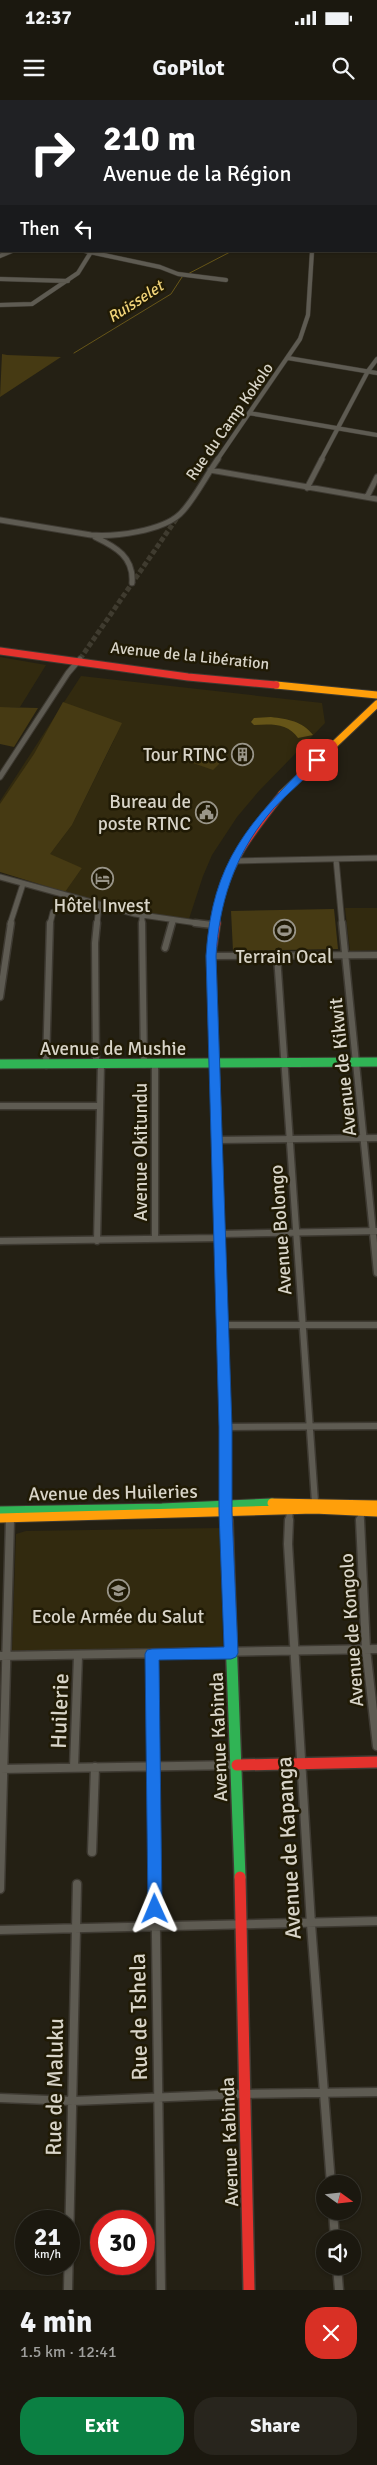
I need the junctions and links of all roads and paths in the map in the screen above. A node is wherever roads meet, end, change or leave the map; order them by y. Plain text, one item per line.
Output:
1 (91, 252) edge
2 (312, 252) edge
3 (0, 278) edge
4 (226, 280) dead end
5 (68, 281) junction
6 (0, 305) edge
7 (288, 358) junction
8 (377, 359) edge
9 (368, 371) junction
10 (377, 373) edge
11 (249, 413) junction
12 (337, 427) junction
13 (377, 435) edge
14 (210, 470) junction
15 (377, 477) edge
16 (307, 488) junction
17 (368, 497) junction
18 (377, 499) edge
19 (0, 520) edge
20 (91, 535) junction
21 (132, 584) dead end
22 (0, 646) edge
23 (0, 651) edge
24 (79, 661) junction
25 (377, 689) edge
26 (377, 695) edge
27 (375, 709) edge
28 (0, 777) edge
29 (377, 858) edge
30 (336, 859) junction
31 (233, 860) junction
32 (0, 877) edge
33 (23, 884) junction
34 (99, 904) junction
35 (53, 912) dead end
36 (142, 916) junction
37 (173, 920) junction
38 (213, 926) junction
39 (165, 948) dead end
40 (346, 955) junction
41 (377, 955) edge
42 (211, 956) junction
43 (277, 956) junction
44 (0, 997) edge
45 (285, 1062) junction
46 (355, 1062) junction
47 (377, 1062) edge
48 (215, 1063) junction
49 (0, 1064) edge
50 (99, 1064) junction
51 (144, 1064) junction
52 (155, 1064) junction
53 (46, 1065) junction
54 (0, 1106) edge
55 (99, 1106) junction
56 (364, 1138) junction
57 (377, 1138) edge
58 (289, 1139) junction
59 (217, 1140) junction
60 (375, 1231) edge
61 (295, 1232) junction
62 (220, 1236) junction
63 (155, 1239) junction
64 (97, 1240) junction
65 (0, 1241) edge
66 (377, 1273) edge
67 (222, 1324) junction
68 (302, 1325) junction
69 (377, 1325) edge
70 (309, 1426) junction
71 (377, 1426) edge
72 (226, 1427) junction
73 (315, 1502) junction
74 (377, 1505) edge
75 (226, 1509) junction
76 (0, 1510) edge
77 (290, 1510) junction
78 (362, 1511) junction
79 (377, 1512) edge
80 (6, 1516) edge
81 (366, 1649) junction
82 (377, 1649) edge
83 (295, 1652) junction
84 (231, 1653) junction
85 (152, 1654) junction
86 (2, 1656) edge
87 (78, 1656) junction
88 (377, 1746) edge
89 (377, 1762) edge
90 (302, 1764) junction
91 (152, 1765) junction
92 (236, 1765) junction
93 (74, 1767) junction
94 (95, 1767) junction
95 (2, 1769) edge
96 (92, 1852) dead end
97 (77, 1884) dead end
98 (0, 1889) edge
99 (377, 1921) edge
100 (240, 1924) junction
101 (311, 1924) junction
102 (155, 1927) junction
103 (76, 1928) junction
104 (0, 1930) edge
105 (377, 2092) edge
106 (243, 2094) junction
107 (325, 2094) junction
108 (157, 2097) junction
109 (0, 2098) edge
110 (73, 2102) junction
111 (330, 2175) edge
112 (338, 2275) edge
113 (68, 2290) edge
114 (161, 2290) edge
115 (249, 2290) edge
116 (339, 2290) edge

1 - 4 street
1 - 5 street
2 - 7 street, Rue du Camp Kokolo
3 - 5 street
5 - 6 street
7 - 9 street
7 - 11 street, Rue du Camp Kokolo
8 - 9 street
9 - 10 street
9 - 12 street
11 - 12 street
11 - 14 street, Rue du Camp Kokolo
12 - 13 street
12 - 16 street
14 - 16 street
14 - 20 street, Rue du Camp Kokolo
15 - 17 street
16 - 17 street
17 - 18 street
19 - 20 street, Rue du Camp Kokolo
20 - 21 street, Rue du Camp Kokolo
22 - 25 street, Avenue de la Libération
23 - 24 street, Avenue de la Libération
24 - 26 street, Avenue de la Libération
24 - 28 street
27 - 31 street, Avenue Kabinda
29 - 30 street
30 - 31 street
30 - 40 street, Avenue de Kikwit
31 - 38 street, Avenue Kabinda
32 - 33 street
33 - 34 street
33 - 44 street
34 - 36 street
34 - 50 street
35 - 53 street
36 - 37 street
36 - 51 street
37 - 38 street
37 - 39 street
38 - 42 street, Avenue Kabinda
40 - 41 street
40 - 43 street
40 - 46 street, Avenue de Kikwit
42 - 43 street
42 - 48 street, Avenue Kabinda
43 - 45 street, Avenue Bolongo
45 - 46 street, Avenue de Mushie
45 - 48 street, Avenue de Mushie
45 - 58 street, Avenue Bolongo
46 - 47 street, Avenue de Mushie
46 - 56 street, Avenue de Kikwit
48 - 52 street, Avenue de Mushie
48 - 59 street, Avenue Kabinda
49 - 53 street, Avenue de Mushie
50 - 51 street, Avenue de Mushie
50 - 53 street, Avenue de Mushie
50 - 55 street
51 - 52 street, Avenue de Mushie
52 - 63 street, Avenue Okitundu
54 - 55 street
55 - 64 street
56 - 57 street
56 - 58 street
56 - 60 street, Avenue de Kikwit
58 - 59 street
58 - 61 street, Avenue Bolongo
59 - 62 street, Avenue Kabinda
60 - 61 street
60 - 66 street, Avenue de Kikwit
61 - 62 street
61 - 68 street, Avenue Bolongo
62 - 63 street
62 - 67 street, Avenue Kabinda
63 - 64 street
64 - 65 street
67 - 68 street
67 - 72 street, Avenue Kabinda
68 - 69 street
68 - 70 street, Avenue Bolongo
70 - 71 street
70 - 72 street
70 - 73 street, Avenue Bolongo
72 - 75 street, Avenue Kabinda
73 - 74 street, Avenue des Huileries
73 - 75 street, Avenue des Huileries
75 - 77 street, Avenue des Huileries
75 - 80 street, Avenue des Huileries
75 - 84 street, Avenue Kabinda
76 - 80 street, Avenue des Huileries
77 - 78 street, Avenue des Huileries
77 - 83 street, Avenue de Kapanga
78 - 79 street, Avenue des Huileries
78 - 81 street, Avenue de Kongolo
80 - 86 street
81 - 82 street
81 - 83 street
81 - 88 street, Avenue de Kongolo
83 - 84 street
83 - 90 street, Avenue de Kapanga
84 - 85 street
84 - 92 street, Avenue Kabinda
85 - 87 street
85 - 91 street, Rue de Tshela
86 - 87 street
86 - 95 street
87 - 93 street, Huilerie
89 - 90 street
90 - 92 street
90 - 101 street, Avenue de Kapanga
91 - 92 street
91 - 94 street
91 - 102 street, Rue de Tshela
92 - 100 street, Avenue Kabinda
93 - 94 street
93 - 95 street
94 - 96 street
95 - 98 street
97 - 103 street, Rue de Maluku
99 - 101 street
100 - 101 street
100 - 102 street
100 - 106 street, Avenue Kabinda
101 - 107 street, Avenue de Kapanga
102 - 103 street
102 - 108 street, Rue de Tshela
103 - 104 street
103 - 110 street, Rue de Maluku
105 - 107 street
106 - 107 street
106 - 108 street
106 - 115 street, Avenue Kabinda
107 - 111 street, Avenue de Kapanga
108 - 110 street
108 - 114 street, Rue de Tshela
109 - 110 street
110 - 113 street, Rue de Maluku
112 - 116 street

